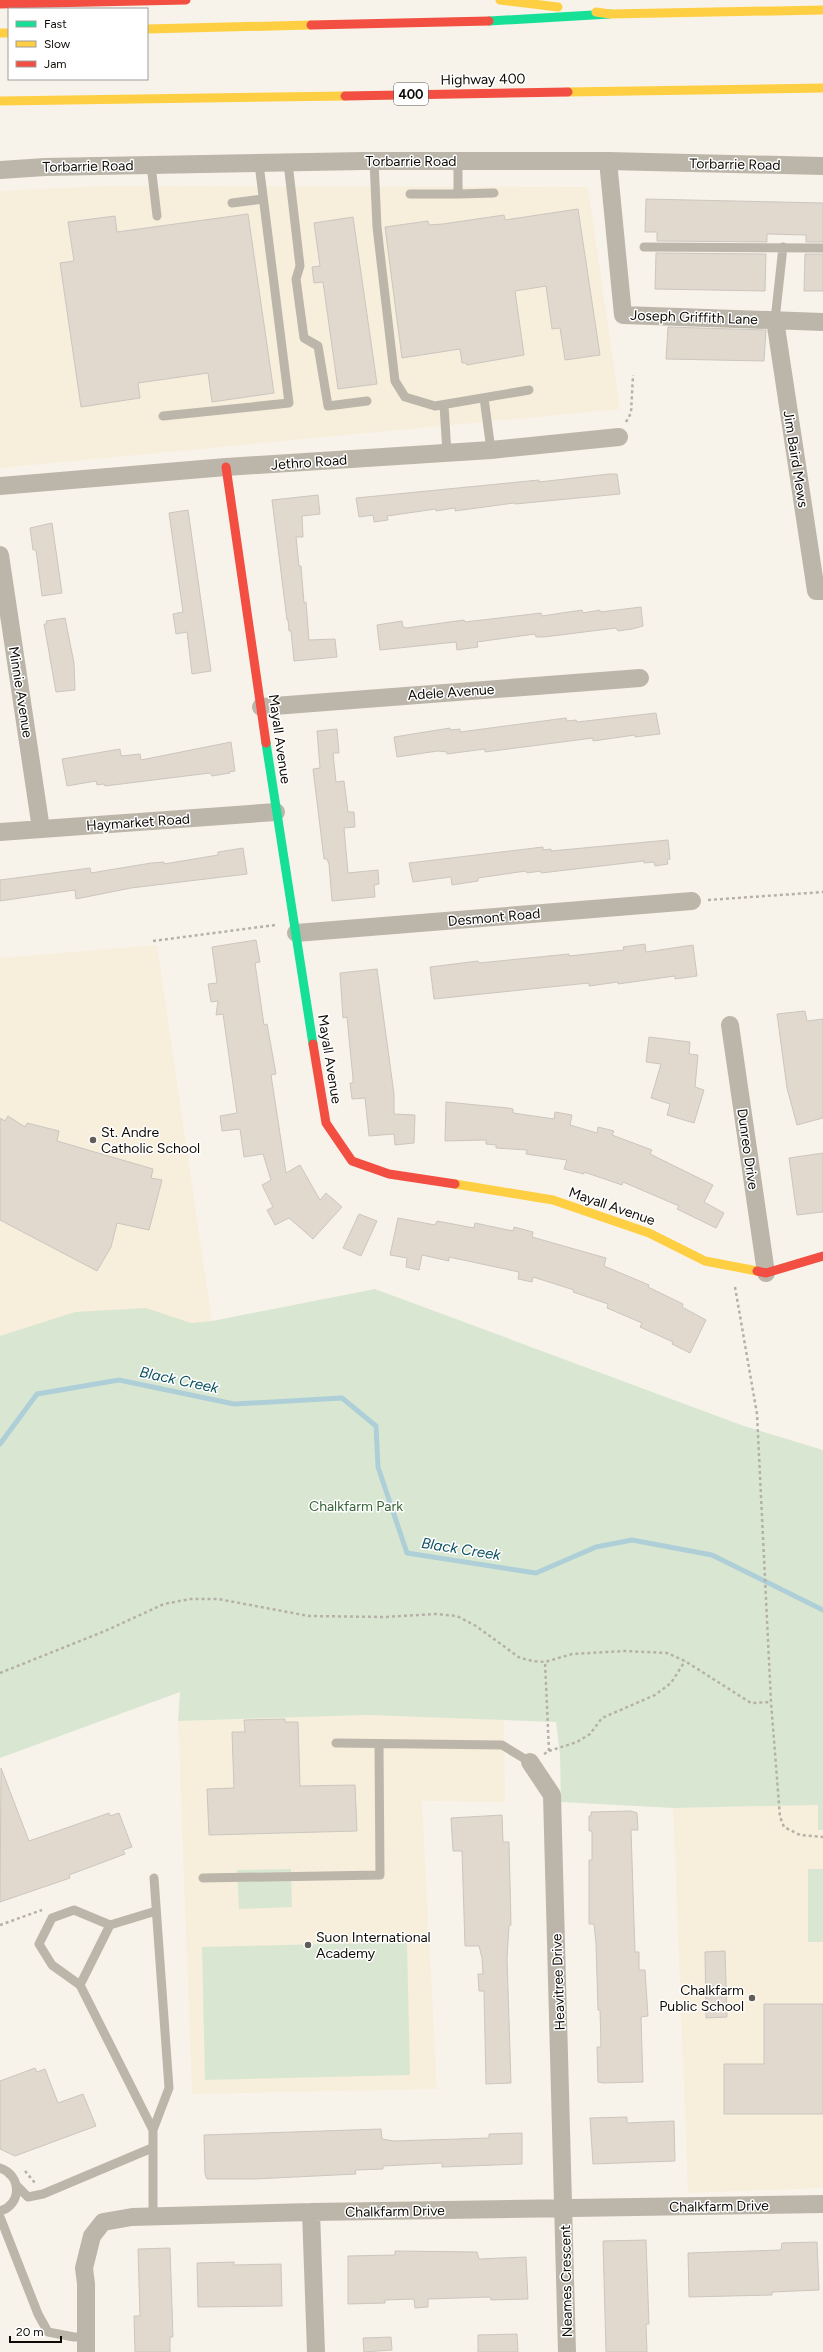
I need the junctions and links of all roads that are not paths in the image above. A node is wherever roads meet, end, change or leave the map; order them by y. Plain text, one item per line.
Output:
1 (186, 0) edge
2 (500, 0) edge
3 (0, 4) edge
4 (823, 10) edge
5 (610, 14) junction
6 (148, 29) edge
7 (823, 88) edge
8 (0, 101) edge
9 (374, 161) junction
10 (458, 161) junction
11 (608, 161) junction
12 (288, 163) junction
13 (259, 164) junction
14 (151, 165) junction
15 (823, 166) edge
16 (0, 170) edge
17 (494, 193) dead end
18 (410, 194) dead end
19 (458, 194) junction
20 (263, 199) junction
21 (232, 202) dead end
22 (157, 216) dead end
23 (644, 247) dead end
24 (784, 248) junction
25 (823, 248) edge
26 (775, 320) junction
27 (823, 322) edge
28 (529, 390) dead end
29 (484, 398) junction
30 (367, 401) dead end
31 (444, 405) junction
32 (163, 416) dead end
33 (618, 437) road end
34 (491, 450) junction
35 (447, 454) junction
36 (226, 467) junction
37 (0, 486) edge
38 (0, 555) edge
39 (823, 591) edge
40 (640, 678) dead end
41 (261, 707) junction
42 (276, 812) junction
43 (41, 829) junction
44 (0, 832) edge
45 (692, 901) road end
46 (295, 928) junction
47 (730, 1025) dead end
48 (823, 1256) edge
49 (766, 1273) junction
50 (336, 1743) dead end
51 (379, 1744) junction
52 (530, 1762) joint
53 (154, 1878) dead end
54 (203, 1878) dead end
55 (156, 1911) junction
56 (110, 1925) junction
57 (80, 1985) junction
58 (153, 2130) junction
59 (152, 2148) junction
60 (0, 2168) edge
61 (17, 2186) junction
62 (823, 2204) edge
63 (565, 2209) junction
64 (0, 2211) edge
65 (311, 2212) junction
66 (0, 2217) edge
67 (153, 2218) junction
68 (86, 2344) edge
69 (316, 2352) edge
70 (567, 2352) edge

1 - 3 main road
2 - 5 main road
4 - 5 main road
5 - 6 main road
7 - 8 main road, Highway 400 / 400
9 - 10 street, Torbarrie Road
9 - 12 street, Torbarrie Road
9 - 31 lane
10 - 11 street, Torbarrie Road
10 - 19 lane
11 - 15 street, Torbarrie Road
11 - 26 street, Joseph Griffith Lane
12 - 13 street, Torbarrie Road
12 - 30 lane
13 - 14 street, Torbarrie Road
13 - 20 lane
14 - 16 street, Torbarrie Road
14 - 22 lane
17 - 19 lane
18 - 19 lane
20 - 21 lane
20 - 32 lane
23 - 24 lane
24 - 25 lane
24 - 26 lane
26 - 27 street, Joseph Griffith Lane
26 - 39 street, Jim Baird Mews
28 - 29 lane
29 - 31 lane
29 - 34 lane
31 - 35 lane
33 - 34 street, Jethro Road
34 - 35 street, Jethro Road
35 - 36 street, Jethro Road
36 - 37 street, Jethro Road
36 - 41 main road, Mayall Avenue
38 - 43 street, Minnie Avenue
40 - 41 street, Adele Avenue
41 - 42 main road, Mayall Avenue
42 - 43 street, Haymarket Road
42 - 46 main road, Mayall Avenue
43 - 44 street, Haymarket Road
45 - 46 street, Desmont Road
46 - 49 main road, Mayall Avenue
47 - 49 street, Dunreo Drive
48 - 49 main road, Mayall Avenue
50 - 51 lane
51 - 52 lane
51 - 54 lane
52 - 63 street, Heavitree Drive
53 - 55 lane
55 - 56 lane
55 - 58 lane
56 - 57 lane
56 - 57 lane
57 - 58 lane
58 - 59 lane
59 - 61 lane
59 - 67 lane
60 - 61 lane
61 - 64 lane
62 - 63 street, Chalkfarm Drive
63 - 65 street, Chalkfarm Drive
63 - 70 street, Neames Crescent
65 - 67 street, Chalkfarm Drive
65 - 69 street
66 - 68 lane
67 - 68 street, Chalkfarm Drive

